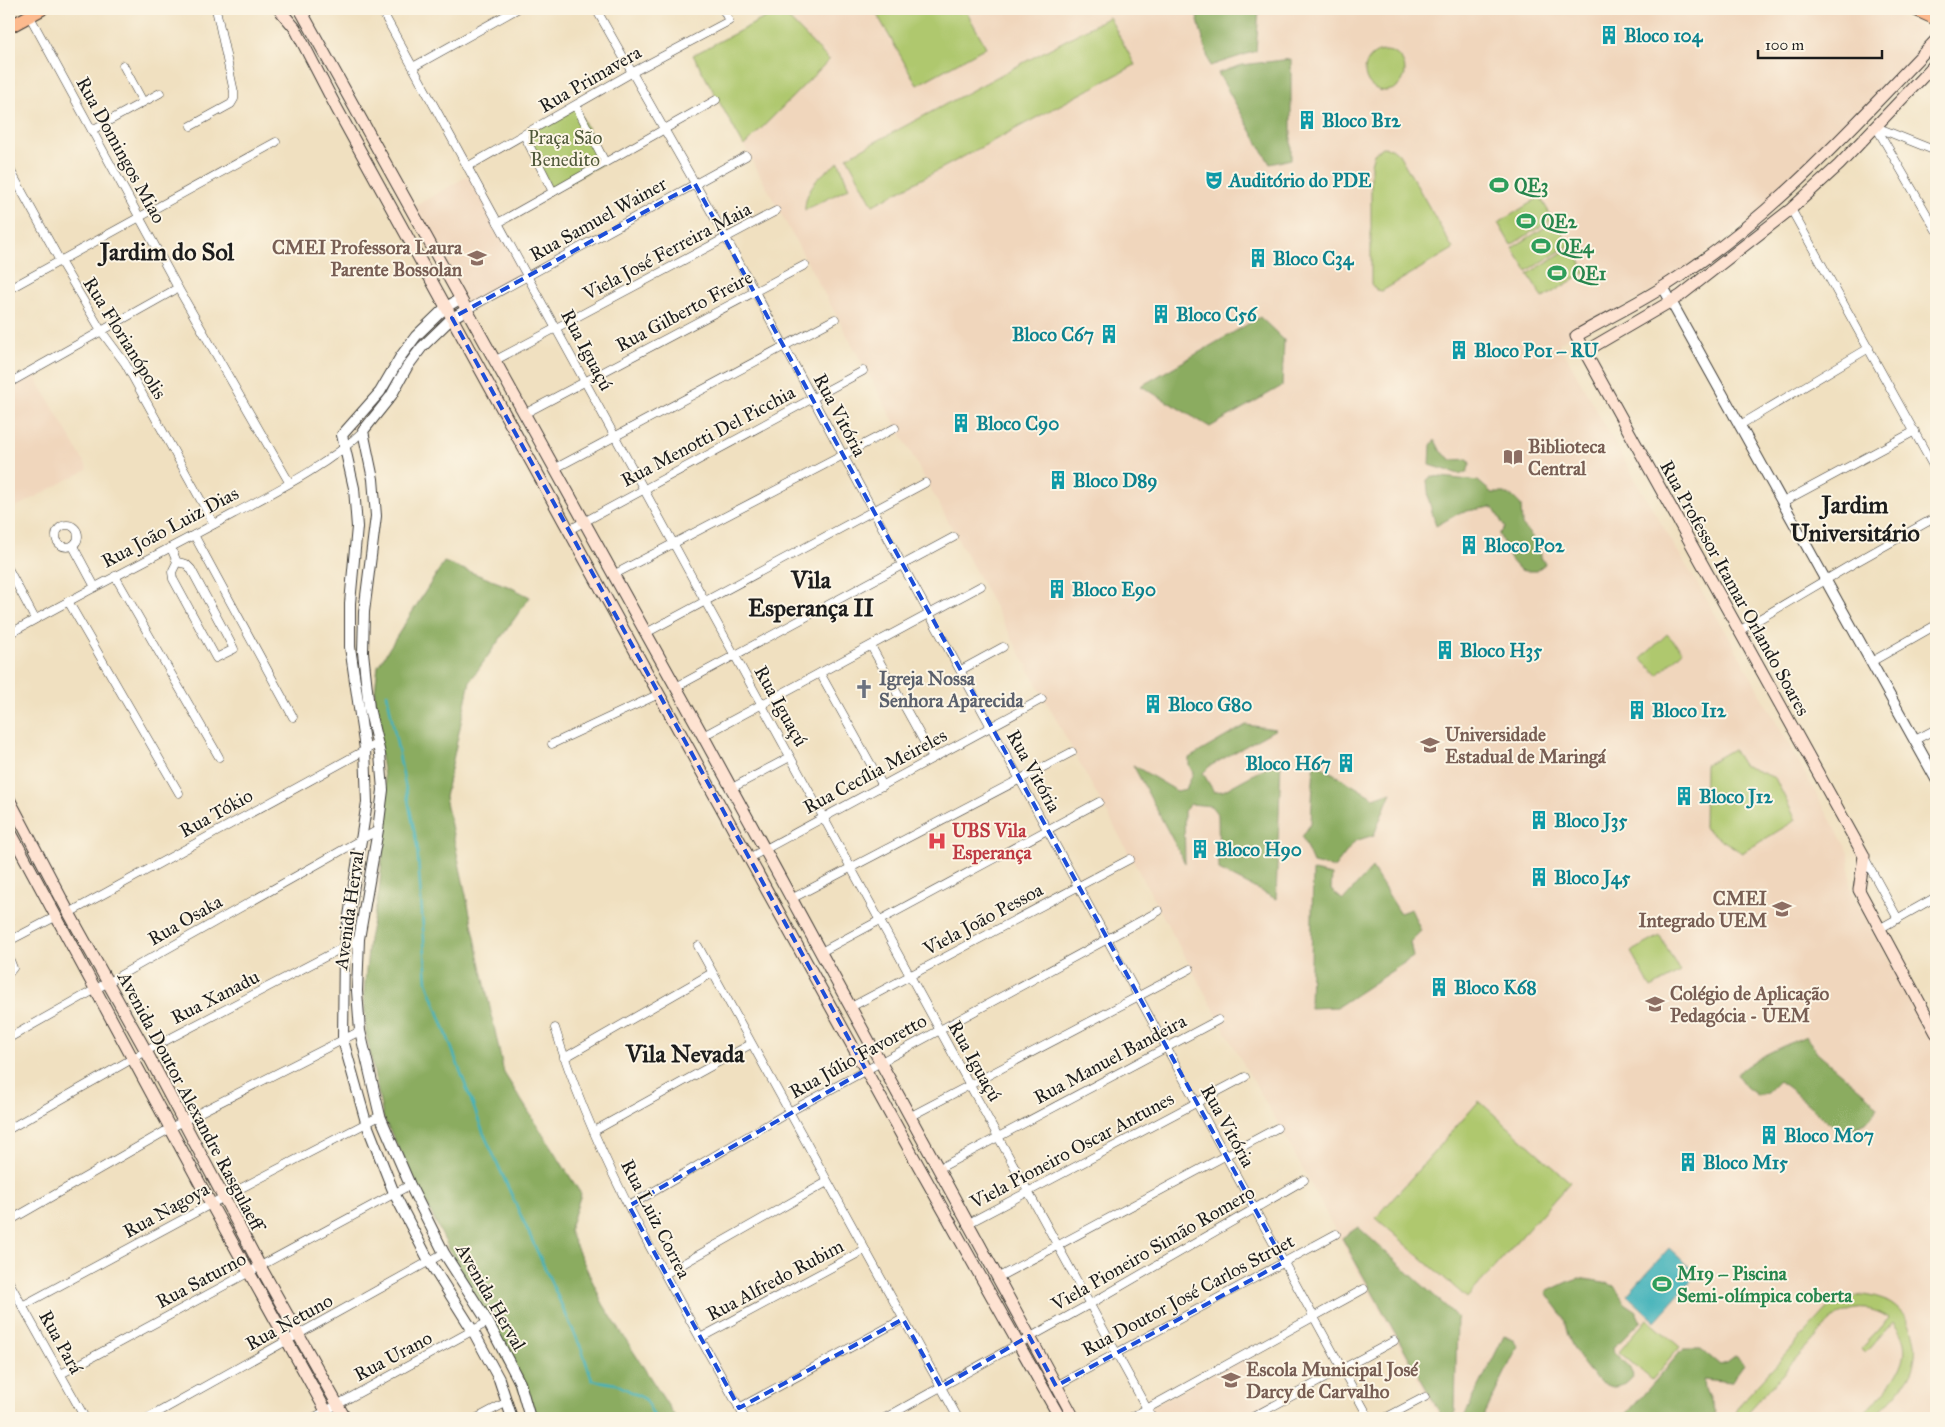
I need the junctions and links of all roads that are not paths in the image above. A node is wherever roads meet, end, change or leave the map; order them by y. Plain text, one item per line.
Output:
1 (42, 9) edge
2 (216, 9) edge
3 (279, 9) edge
4 (300, 9) edge
5 (381, 9) edge
6 (517, 9) edge
7 (596, 9) edge
8 (723, 9) edge
9 (1914, 9) edge
10 (30, 16) junction
11 (1936, 19) edge
12 (9, 27) edge
13 (1936, 40) edge
14 (1936, 63) edge
15 (123, 65) dead end
16 (413, 67) junction
17 (633, 72) junction
18 (160, 93) dead end
19 (716, 100) dead end
20 (142, 102) junction
21 (354, 106) junction
22 (576, 106) junction
23 (336, 107) junction
24 (191, 126) dead end
25 (1876, 127) junction
26 (665, 129) junction
27 (92, 130) junction
28 (524, 135) junction
29 (276, 142) dead end
30 (1936, 151) edge
31 (746, 156) dead end
32 (605, 162) junction
33 (467, 167) junction
34 (9, 168) edge
35 (12, 180) edge
36 (695, 184) junction
37 (553, 192) junction
38 (1791, 209) junction
39 (776, 211) dead end
40 (139, 216) junction
41 (498, 223) junction
42 (1936, 230) edge
43 (726, 238) junction
44 (1751, 242) junction
45 (1723, 245) junction
46 (60, 261) junction
47 (806, 265) dead end
48 (528, 276) junction
49 (1664, 287) junction
50 (178, 288) junction
51 (9, 289) edge
52 (754, 292) junction
53 (460, 299) junction
54 (1672, 301) junction
55 (446, 307) junction
56 (466, 310) junction
57 (452, 318) junction
58 (835, 319) dead end
59 (557, 329) junction
60 (102, 332) junction
61 (784, 346) junction
62 (1868, 348) junction
63 (1584, 352) junction
64 (494, 362) junction
65 (863, 370) dead end
66 (586, 382) junction
67 (9, 384) edge
68 (812, 398) junction
69 (524, 414) junction
70 (1740, 425) junction
71 (895, 428) dead end
72 (364, 431) junction
73 (1915, 431) junction
74 (615, 437) junction
75 (345, 448) junction
76 (843, 455) junction
77 (554, 469) junction
78 (1936, 471) edge
79 (289, 482) junction
80 (925, 483) dead end
81 (644, 490) junction
82 (1783, 502) junction
83 (873, 511) junction
84 (1936, 517) edge
85 (584, 522) junction
86 (214, 524) junction
87 (569, 530) junction
88 (194, 535) junction
89 (954, 537) dead end
90 (674, 544) junction
91 (72, 546) dead end
92 (171, 548) junction
93 (178, 562) junction
94 (903, 566) junction
95 (9, 570) edge
96 (614, 575) junction
97 (115, 576) junction
98 (1826, 580) junction
99 (95, 586) junction
100 (981, 586) dead end
101 (68, 601) junction
102 (705, 601) junction
103 (930, 614) junction
104 (35, 619) junction
105 (1936, 626) edge
106 (1739, 631) junction
107 (646, 633) junction
108 (9, 634) edge
109 (871, 646) junction
110 (1003, 647) dead end
111 (735, 656) junction
112 (1871, 662) junction
113 (961, 670) junction
114 (820, 673) junction
115 (676, 687) junction
116 (659, 694) junction
117 (1042, 699) dead end
118 (761, 704) junction
119 (292, 717) dead end
120 (991, 727) junction
121 (1936, 729) edge
122 (703, 736) junction
123 (1915, 740) junction
124 (378, 743) junction
125 (552, 744) dead end
126 (365, 749) junction
127 (1072, 752) dead end
128 (790, 756) junction
129 (219, 757) dead end
130 (933, 758) junction
131 (1020, 779) junction
132 (1936, 779) edge
133 (883, 786) junction
134 (730, 789) junction
135 (179, 792) dead end
136 (9, 799) edge
137 (1099, 802) dead end
138 (824, 818) junction
139 (378, 830) junction
140 (1048, 830) junction
141 (27, 832) junction
142 (11, 837) edge
143 (361, 839) junction
144 (764, 849) junction
145 (1864, 856) junction
146 (749, 858) junction
147 (1130, 858) dead end
148 (851, 868) junction
149 (1078, 886) junction
150 (1936, 897) edge
151 (791, 899) junction
152 (1158, 911) dead end
153 (70, 913) junction
154 (55, 917) junction
155 (1898, 919) junction
156 (880, 921) junction
157 (1879, 929) junction
158 (359, 939) junction
159 (1107, 939) junction
160 (9, 941) edge
161 (698, 946) dead end
162 (344, 948) junction
163 (821, 952) junction
164 (9, 958) edge
165 (1190, 969) dead end
166 (9, 973) edge
167 (712, 973) junction
168 (910, 976) junction
169 (108, 982) junction
170 (95, 990) junction
171 (1138, 996) junction
172 (851, 1007) junction
173 (1218, 1020) dead end
174 (554, 1028) dead end
175 (940, 1030) junction
176 (360, 1031) junction
177 (1936, 1034) edge
178 (9, 1038) edge
179 (343, 1040) junction
180 (751, 1044) junction
181 (1166, 1047) junction
182 (146, 1051) junction
183 (133, 1058) junction
184 (564, 1058) junction
185 (881, 1062) junction
186 (866, 1070) junction
187 (1245, 1077) dead end
188 (970, 1085) junction
189 (1196, 1102) junction
190 (789, 1112) junction
191 (380, 1116) junction
192 (911, 1116) junction
193 (183, 1121) junction
194 (366, 1122) junction
195 (171, 1128) junction
196 (1277, 1128) dead end
197 (9, 1129) edge
198 (594, 1131) junction
199 (998, 1137) junction
200 (1225, 1155) junction
201 (938, 1169) junction
202 (1304, 1180) dead end
203 (827, 1182) junction
204 (410, 1185) junction
205 (1028, 1191) junction
206 (394, 1193) junction
207 (224, 1197) junction
208 (211, 1204) junction
209 (629, 1206) junction
210 (1255, 1209) junction
211 (9, 1221) edge
212 (968, 1224) junction
213 (1336, 1234) dead end
214 (1058, 1245) junction
215 (864, 1250) junction
216 (444, 1253) junction
217 (429, 1262) junction
218 (1284, 1262) junction
219 (260, 1266) junction
220 (249, 1272) junction
221 (665, 1274) junction
222 (997, 1278) junction
223 (9, 1282) edge
224 (1364, 1290) dead end
225 (1090, 1304) junction
226 (22, 1306) junction
227 (1314, 1318) junction
228 (903, 1319) junction
229 (488, 1322) junction
230 (472, 1331) junction
231 (298, 1336) junction
232 (1029, 1336) junction
233 (700, 1338) junction
234 (1394, 1341) dead end
235 (286, 1342) junction
236 (1018, 1343) junction
237 (1116, 1352) junction
238 (1343, 1369) junction
239 (61, 1374) junction
240 (1056, 1386) junction
241 (941, 1387) junction
242 (1425, 1396) dead end
243 (507, 1402) junction
244 (338, 1404) junction
245 (739, 1408) junction
246 (1147, 1409) junction
247 (328, 1414) edge
248 (84, 1418) edge
249 (148, 1418) edge
250 (313, 1418) edge
251 (346, 1418) edge
252 (477, 1418) edge
253 (512, 1418) edge
254 (530, 1418) edge
255 (745, 1418) edge
256 (885, 1418) edge
257 (958, 1418) edge
258 (1060, 1418) edge
259 (1074, 1418) edge
260 (1130, 1418) edge
261 (1152, 1418) edge
262 (1251, 1418) edge
263 (1369, 1418) edge
264 (1385, 1418) edge

1 - 10 main road
2 - 24 street
3 - 23 main road
4 - 21 main road
5 - 16 street, Rua Iguaçú
6 - 16 street
7 - 17 street, Rua Vitória
8 - 17 street, Rua Primavera
9 - 11 main road
10 - 12 main road
10 - 27 street, Rua Domingos Miao
13 - 45 main road
14 - 25 main road
15 - 20 street
16 - 33 street, Rua Iguaçú
17 - 22 street, Rua Primavera
17 - 26 street, Rua Vitória
18 - 20 street
19 - 26 street
20 - 27 street
21 - 23 main road
21 - 53 main road
22 - 28 street, Rua Primavera
22 - 32 street
23 - 55 main road
25 - 30 street
25 - 38 main road
25 - 42 street
26 - 32 street
26 - 36 street, Rua Vitória
27 - 40 street, Rua Domingos Miao
28 - 33 street, Rua Primavera
28 - 37 street
29 - 40 street
31 - 36 street, Rua Samuel Wainer
32 - 37 street
33 - 41 street, Rua Iguaçú
34 - 35 street, Rua Florianópolis
35 - 46 street, Rua Florianópolis
36 - 43 street, Rua Vitória
36 - 48 street, Rua Samuel Wainer
37 - 41 street
38 - 44 main road
38 - 62 street
39 - 43 street, Viela José Ferreira Maia
40 - 46 street
40 - 50 street, Rua Domingos Miao
41 - 48 street, Rua Iguaçú
43 - 52 street, Rua Vitória
43 - 59 street, Viela José Ferreira Maia
44 - 45 main road
44 - 54 main road
45 - 49 main road
46 - 51 street
46 - 60 street, Rua Florianópolis
47 - 52 street, Rua Gilberto Freire
48 - 56 street, Rua Samuel Wainer
48 - 59 street, Rua Iguaçú
49 - 54 street
49 - 63 main road, Rua Professor Itamar Orlando Soares
50 - 60 street
50 - 79 street, Rua Domingos Miao
52 - 61 street, Rua Vitória
52 - 66 street, Rua Gilberto Freire
53 - 55 street
53 - 56 main road
54 - 63 main road
54 - 70 street
55 - 57 main road
55 - 75 street
56 - 57 street, Rua João Luiz Dias
56 - 64 main road
57 - 72 street, Rua João Luiz Dias
57 - 87 main road
58 - 61 street
59 - 64 street, Viela José Ferreira Maia
59 - 66 street, Rua Iguaçú
60 - 67 street
60 - 86 street, Rua Florianópolis
61 - 68 street, Rua Vitória
61 - 74 street
62 - 70 street
62 - 73 street
63 - 106 main road, Rua Professor Itamar Orlando Soares
64 - 69 main road
65 - 68 street, Rua Menotti Del Picchia
66 - 69 street, Rua Gilberto Freire
66 - 74 street, Rua Iguaçú
68 - 76 street, Rua Vitória
68 - 81 street, Rua Menotti Del Picchia
69 - 77 main road
70 - 82 street
71 - 76 street
72 - 75 street, Rua João Luiz Dias
72 - 124 street, Avenida Herval
73 - 78 street
73 - 82 street
74 - 77 street
74 - 81 street, Rua Iguaçú
75 - 79 street, Rua João Luiz Dias
75 - 126 street, Avenida Herval
76 - 83 street, Rua Vitória
76 - 90 street
77 - 85 main road
79 - 86 street, Rua João Luiz Dias
80 - 83 street
81 - 85 street, Rua Menotti Del Picchia
81 - 90 street, Rua Iguaçú
82 - 98 street
83 - 94 street, Rua Vitória
83 - 102 street
84 - 98 street
85 - 87 street, Rua Menotti Del Picchia
85 - 96 main road
86 - 88 street, Rua João Luiz Dias
87 - 116 main road
88 - 92 street, Rua João Luiz Dias
88 - 119 street
89 - 94 street
90 - 96 street
90 - 102 street, Rua Iguaçú
91 - 99 street
92 - 93 street
92 - 97 street, Rua João Luiz Dias
93 - 93 street
94 - 103 street, Rua Vitória
94 - 111 street
95 - 104 street
96 - 107 main road
97 - 99 street, Rua João Luiz Dias
97 - 129 street
98 - 106 street
98 - 112 street
99 - 101 street, Rua João Luiz Dias
100 - 103 street
101 - 104 street, Rua João Luiz Dias
101 - 135 street
102 - 107 street
102 - 111 street, Rua Iguaçú
103 - 109 street
103 - 113 street, Rua Vitória
104 - 108 street, Rua João Luiz Dias
105 - 112 street
106 - 145 main road, Rua Professor Itamar Orlando Soares
107 - 115 main road
109 - 114 street
109 - 130 street
110 - 113 street
111 - 115 street
111 - 118 street, Rua Iguaçú
112 - 123 street
113 - 120 street, Rua Vitória
114 - 118 street
114 - 133 street
115 - 122 main road
116 - 125 street
116 - 146 main road
117 - 120 street, Rua Cecília Meireles
118 - 122 street
118 - 128 street, Rua Iguaçú
120 - 130 street, Rua Cecília Meireles
120 - 131 street, Rua Vitória
121 - 123 street
122 - 134 main road
123 - 132 street
124 - 126 street, Rua Tókio
124 - 139 street, Avenida Herval
126 - 143 street, Avenida Herval
126 - 153 street, Rua Tókio
127 - 131 street
128 - 134 street
128 - 138 street, Rua Iguaçú
130 - 133 street, Rua Cecília Meireles
131 - 140 street, Rua Vitória
131 - 148 street
133 - 138 street, Rua Cecília Meireles
134 - 144 main road
136 - 141 main road, Avenida Doutor Alexandre Rasgulaeff
137 - 140 street
138 - 144 street, Rua Cecília Meireles
138 - 148 street, Rua Iguaçú
139 - 143 street, Rua Osaka
139 - 158 street, Avenida Herval
140 - 149 street, Rua Vitória
140 - 156 street
141 - 142 street
141 - 153 main road, Avenida Doutor Alexandre Rasgulaeff
142 - 154 main road, Avenida Doutor Alexandre Rasgulaeff
143 - 162 street, Avenida Herval
143 - 169 street, Rua Osaka
144 - 146 street, Rua Cecília Meireles
144 - 151 main road
145 - 155 street, Rua Professor Itamar Orlando Soares
145 - 157 main road
146 - 186 main road
147 - 149 street, Viela João Pessoa
148 - 151 street
148 - 156 street, Rua Iguaçú
149 - 159 street, Rua Vitória
149 - 168 street, Viela João Pessoa
150 - 155 street
151 - 163 main road
152 - 159 street, Rua Júlio Favoretto
153 - 169 main road, Avenida Doutor Alexandre Rasgulaeff
154 - 160 street
154 - 170 main road, Avenida Doutor Alexandre Rasgulaeff
155 - 157 street
156 - 163 street
156 - 168 street, Rua Iguaçú
157 - 177 main road
158 - 162 street, Rua Xanadu
158 - 176 street, Avenida Herval
159 - 171 street, Rua Vitória
159 - 175 street, Rua Júlio Favoretto
161 - 167 street
162 - 179 street, Avenida Herval
162 - 182 street, Rua Xanadu
163 - 172 main road
164 - 166 street
165 - 171 street
167 - 180 street
167 - 184 street
168 - 172 street, Viela João Pessoa
168 - 175 street, Rua Iguaçú
169 - 170 street, Rua Osaka
169 - 182 main road, Avenida Doutor Alexandre Rasgulaeff
170 - 178 street, Rua Osaka
170 - 183 main road, Avenida Doutor Alexandre Rasgulaeff
171 - 181 street, Rua Vitória
171 - 188 street
172 - 185 main road
173 - 181 street, Rua Manuel Bandeira
174 - 184 street, Rua Luiz Correa
175 - 185 street, Rua Júlio Favoretto
175 - 188 street, Rua Iguaçú
176 - 179 street
176 - 191 street, Avenida Herval
179 - 193 street
179 - 194 street, Avenida Herval
180 - 190 street
180 - 198 street
181 - 189 street, Rua Vitória
181 - 199 street, Rua Manuel Bandeira
182 - 183 street, Rua Xanadu
182 - 193 main road, Avenida Doutor Alexandre Rasgulaeff
183 - 195 main road, Avenida Doutor Alexandre Rasgulaeff
183 - 197 street, Rua Xanadu
184 - 198 street, Rua Luiz Correa
185 - 186 street, Rua Júlio Favoretto
185 - 192 main road
186 - 190 street, Rua Júlio Favoretto
186 - 236 main road
187 - 189 street, Viela Pioneiro Oscar Antunes
188 - 192 street
188 - 199 street, Rua Iguaçú
189 - 200 street, Rua Vitória
189 - 205 street, Viela Pioneiro Oscar Antunes
190 - 203 street
190 - 209 street, Rua Júlio Favoretto
191 - 194 street, Rua Nagoya
191 - 204 street, Avenida Herval
192 - 201 main road
193 - 195 street
193 - 207 main road, Avenida Doutor Alexandre Rasgulaeff
194 - 206 street, Avenida Herval
194 - 207 street, Rua Nagoya
195 - 208 main road, Avenida Doutor Alexandre Rasgulaeff
195 - 211 street
196 - 200 street
198 - 209 street, Rua Luiz Correa
199 - 201 street, Rua Manuel Bandeira
199 - 205 street, Rua Iguaçú
200 - 210 street, Rua Vitória
200 - 214 street
201 - 212 main road
202 - 210 street, Viela Pioneiro Simão Romero
203 - 215 street
203 - 221 street
204 - 206 street, Rua Saturno
204 - 216 street, Avenida Herval
205 - 212 street, Viela Pioneiro Oscar Antunes
205 - 214 street, Rua Iguaçú
206 - 217 street, Avenida Herval
206 - 219 street, Rua Saturno
207 - 208 street, Rua Nagoya
207 - 219 main road, Avenida Doutor Alexandre Rasgulaeff
208 - 220 main road, Avenida Doutor Alexandre Rasgulaeff
208 - 226 street, Rua Nagoya
209 - 221 street, Rua Luiz Correa
210 - 218 street, Rua Vitória
210 - 225 street, Viela Pioneiro Simão Romero
212 - 222 main road
213 - 218 street, Rua Doutor José Carlos Struet
214 - 222 street
214 - 225 street, Rua Iguaçú
215 - 228 street
215 - 233 street, Rua Alfredo Rubim
216 - 217 street, Rua Netuno
216 - 229 street, Avenida Herval
217 - 230 street, Avenida Herval
217 - 231 street, Rua Netuno
218 - 227 street, Rua Vitória
218 - 237 street, Rua Doutor José Carlos Struet
219 - 220 street, Rua Saturno
219 - 231 main road, Avenida Doutor Alexandre Rasgulaeff
220 - 235 main road, Avenida Doutor Alexandre Rasgulaeff
220 - 239 street, Rua Saturno
221 - 233 street, Rua Luiz Correa
222 - 232 main road
223 - 226 street, Rua Pará
224 - 227 street
225 - 232 street, Viela Pioneiro Simão Romero
225 - 237 street, Rua Iguaçú
226 - 239 street, Rua Pará
227 - 238 street, Rua Vitória
227 - 246 street
228 - 241 street
228 - 245 street
229 - 230 street, Rua Urano
229 - 254 street, Avenida Herval
230 - 243 street, Avenida Herval
230 - 244 street, Rua Urano
231 - 235 street, Rua Netuno
231 - 244 main road, Avenida Doutor Alexandre Rasgulaeff
232 - 236 street, Viela Pioneiro Simão Romero
232 - 240 main road
233 - 245 street, Rua Luiz Correa
234 - 238 street
235 - 247 main road, Avenida Doutor Alexandre Rasgulaeff
235 - 249 street, Rua Netuno
236 - 241 street, Viela Pioneiro Simão Romero
236 - 258 main road
237 - 240 street, Rua Doutor José Carlos Struet
237 - 246 street, Rua Iguaçú
238 - 262 street
238 - 263 street, Rua Vitória
239 - 248 street, Rua Pará
240 - 259 main road
241 - 256 street, Viela Pioneiro Simão Romero
241 - 257 street
242 - 264 street
243 - 252 street
243 - 253 street, Avenida Herval
244 - 247 street, Rua Urano
244 - 251 main road, Avenida Doutor Alexandre Rasgulaeff
245 - 255 street, Rua Luiz Correa
246 - 260 street
246 - 261 street, Rua Iguaçú
247 - 250 street, Rua Urano

